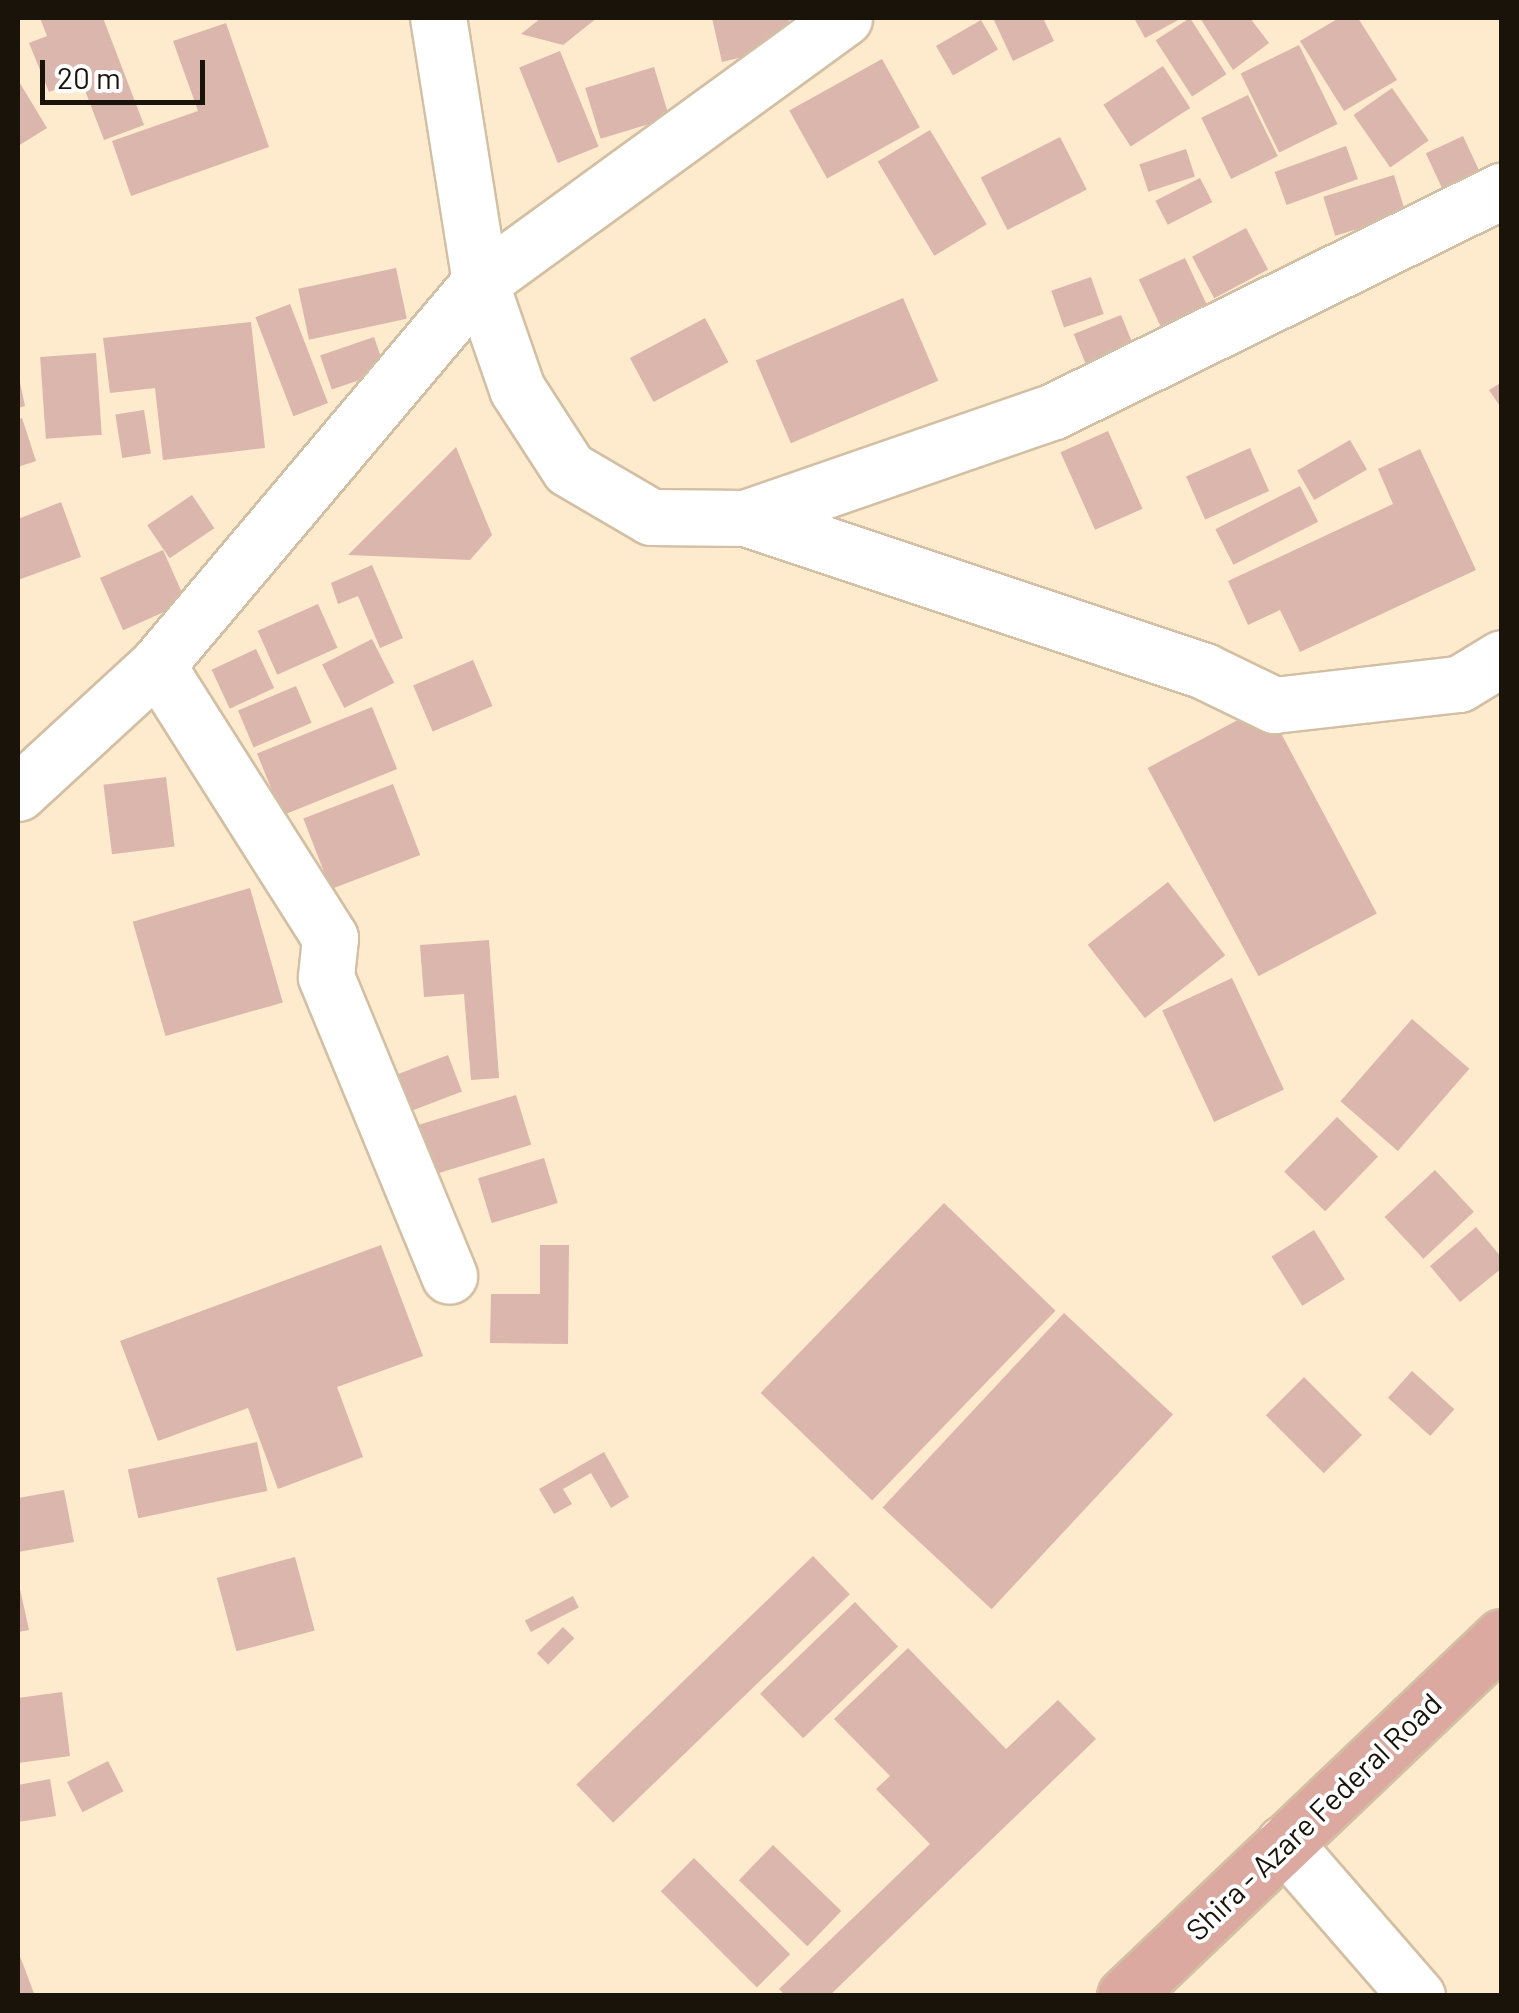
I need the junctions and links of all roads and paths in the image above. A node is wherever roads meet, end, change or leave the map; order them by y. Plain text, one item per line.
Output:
1 (438, 18) edge
2 (844, 18) edge
3 (1502, 190) edge
4 (480, 282) junction
5 (745, 518) junction
6 (1502, 658) edge
7 (157, 665) junction
8 (18, 792) edge
9 (449, 1276) dead end
10 (1502, 1637) edge
11 (1284, 1842) junction
12 (1125, 1996) edge
13 (1417, 1996) edge

1 - 4 street
2 - 4 street
3 - 5 street
4 - 5 street
4 - 7 street
5 - 6 street
7 - 8 street
7 - 9 street
10 - 11 main road, Shira - Azare Federal Road
11 - 12 main road, Shira - Azare Federal Road
11 - 13 street

